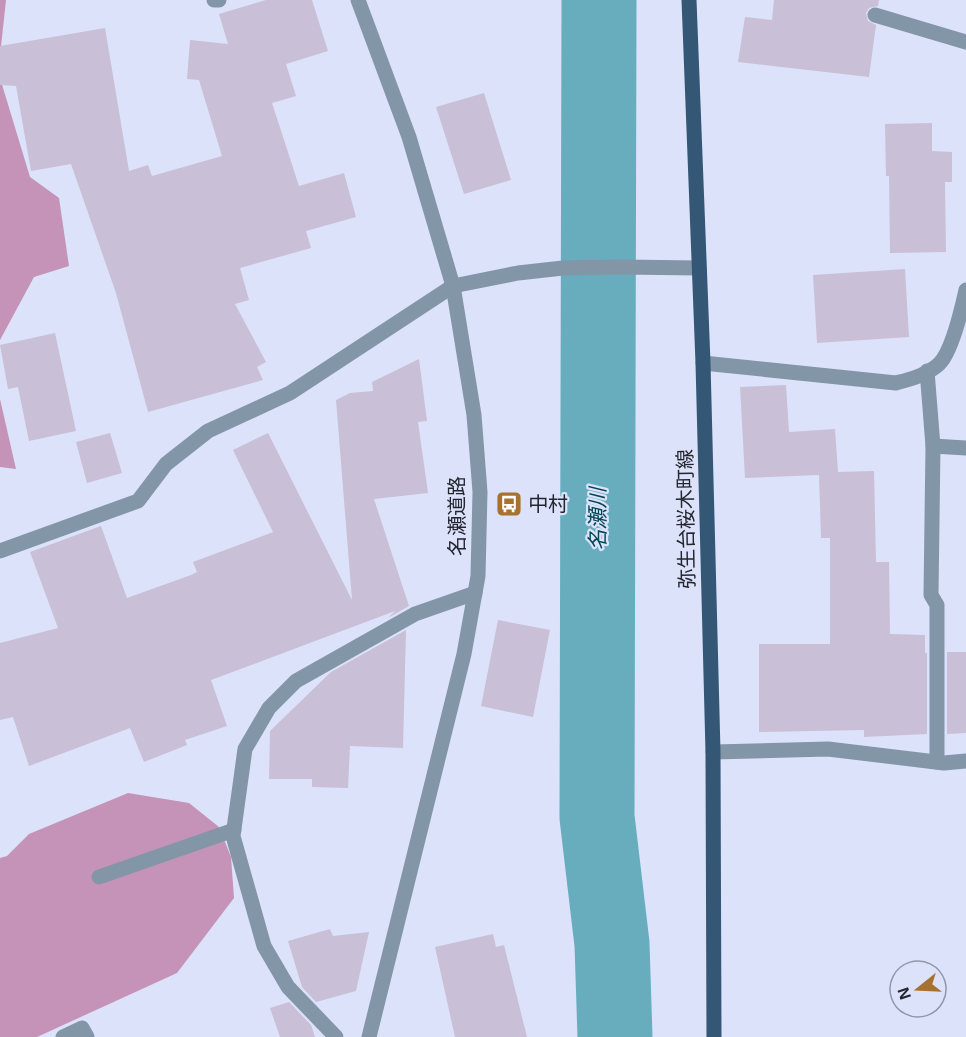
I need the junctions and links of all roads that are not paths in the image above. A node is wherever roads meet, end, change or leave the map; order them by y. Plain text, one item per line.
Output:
1 (214, 0) edge
2 (219, 0) edge
3 (358, 0) edge
4 (689, 0) edge
5 (875, 15) dead end
6 (966, 42) edge
7 (699, 268) junction
8 (453, 286) junction
9 (966, 290) edge
10 (703, 363) junction
11 (927, 371) junction
12 (933, 446) junction
13 (966, 448) edge
14 (0, 551) edge
15 (475, 593) junction
16 (713, 752) junction
17 (966, 761) edge
18 (937, 762) junction
19 (234, 830) junction
20 (99, 877) dead end
21 (63, 1037) edge
22 (87, 1037) edge
23 (336, 1037) edge
24 (369, 1037) edge
25 (714, 1037) edge

1 - 2 street
3 - 8 street, 名瀬道路
4 - 7 main road, 弥生台桜木町線
5 - 6 street
7 - 8 street
7 - 10 main road, 弥生台桜木町線
8 - 14 street
8 - 15 street, 名瀬道路
9 - 11 street
10 - 11 street
10 - 16 main road, 弥生台桜木町線
11 - 12 street
12 - 13 street
12 - 18 street
15 - 19 street
15 - 24 street, 名瀬道路
16 - 18 street
16 - 25 main road, 弥生台桜木町線
17 - 18 street
19 - 20 street
19 - 23 street
21 - 22 street

